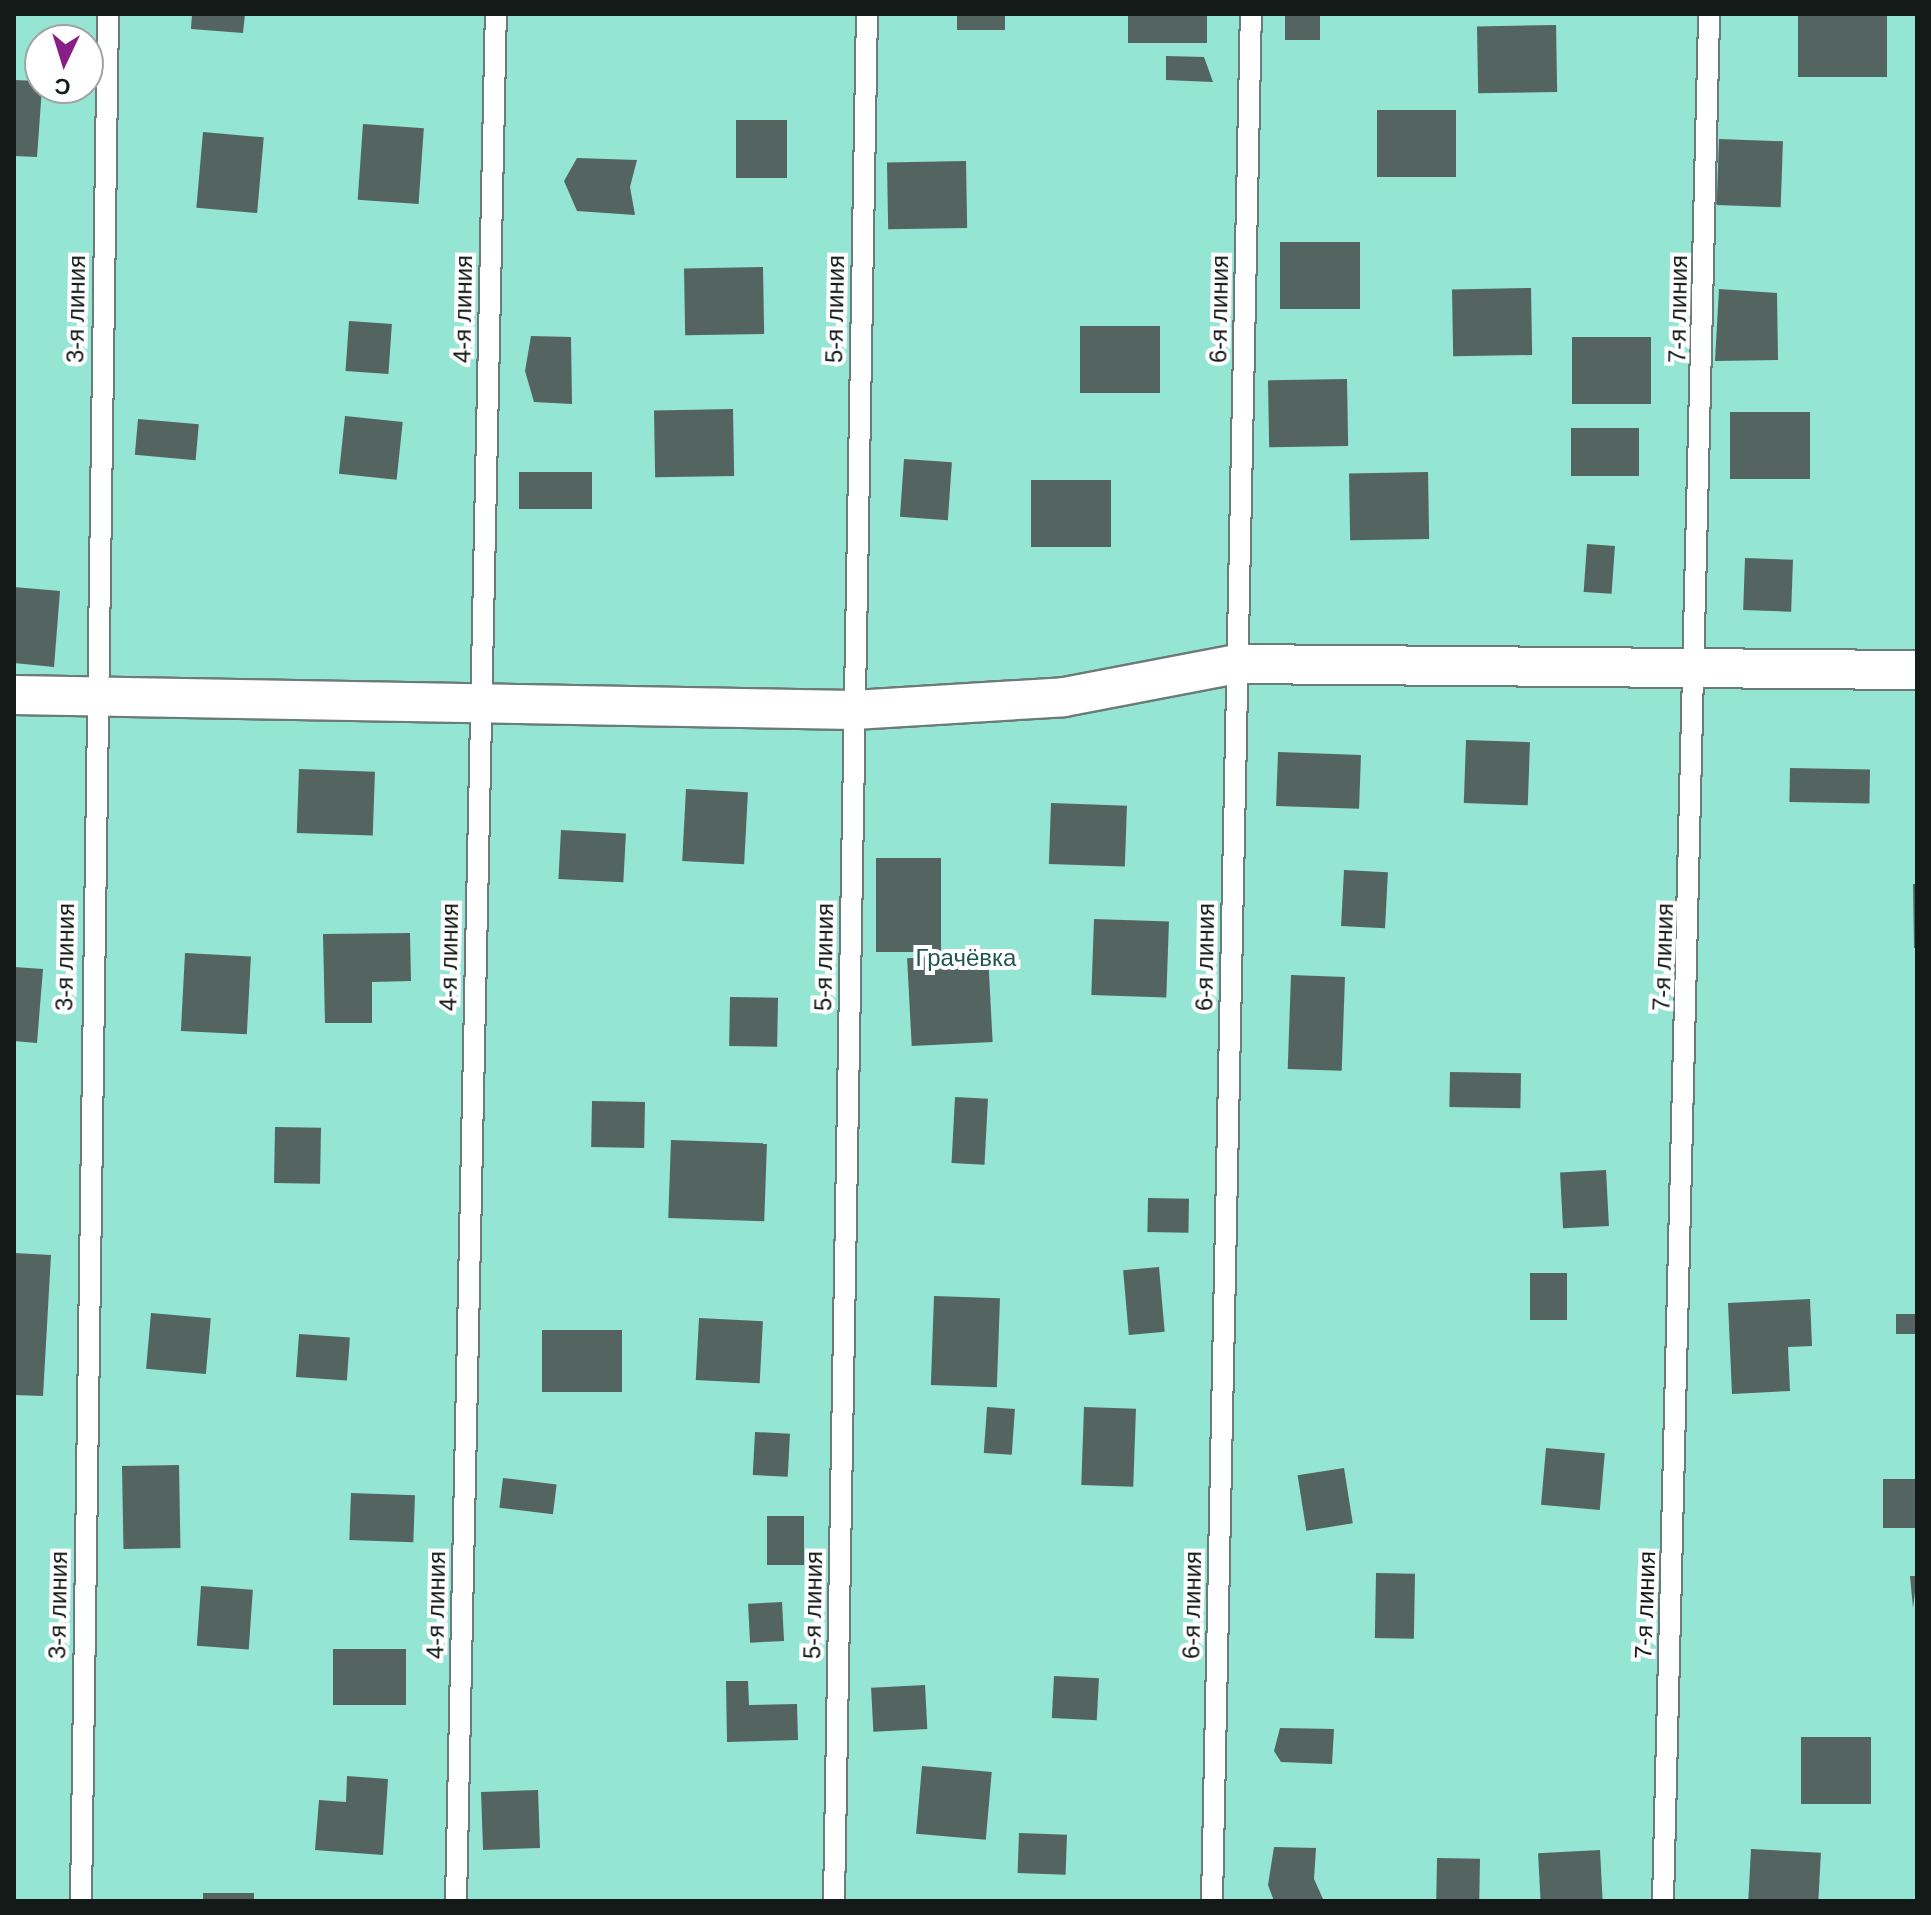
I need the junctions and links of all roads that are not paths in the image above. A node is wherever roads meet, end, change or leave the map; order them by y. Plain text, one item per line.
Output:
1 (108, 14) edge
2 (496, 14) edge
3 (867, 14) edge
4 (1251, 14) edge
5 (1709, 14) edge
6 (1237, 664) junction
7 (1696, 665) junction
8 (1917, 670) edge
9 (14, 695) edge
10 (93, 696) junction
11 (480, 700) junction
12 (854, 710) junction
13 (81, 1901) edge
14 (456, 1901) edge
15 (834, 1901) edge
16 (1212, 1901) edge
17 (1663, 1901) edge

1 - 10 lane, 3-я линия
2 - 11 lane, 4-я линия
3 - 12 lane, 5-я линия
4 - 6 lane, 6-я линия
5 - 7 lane, 7-я линия
6 - 7 street
6 - 12 street
6 - 16 lane, 6-я линия
7 - 8 street
7 - 17 lane, 7-я линия
9 - 10 street
10 - 11 street
10 - 13 lane, 3-я линия
11 - 12 street
11 - 14 lane, 4-я линия
12 - 15 lane, 5-я линия

